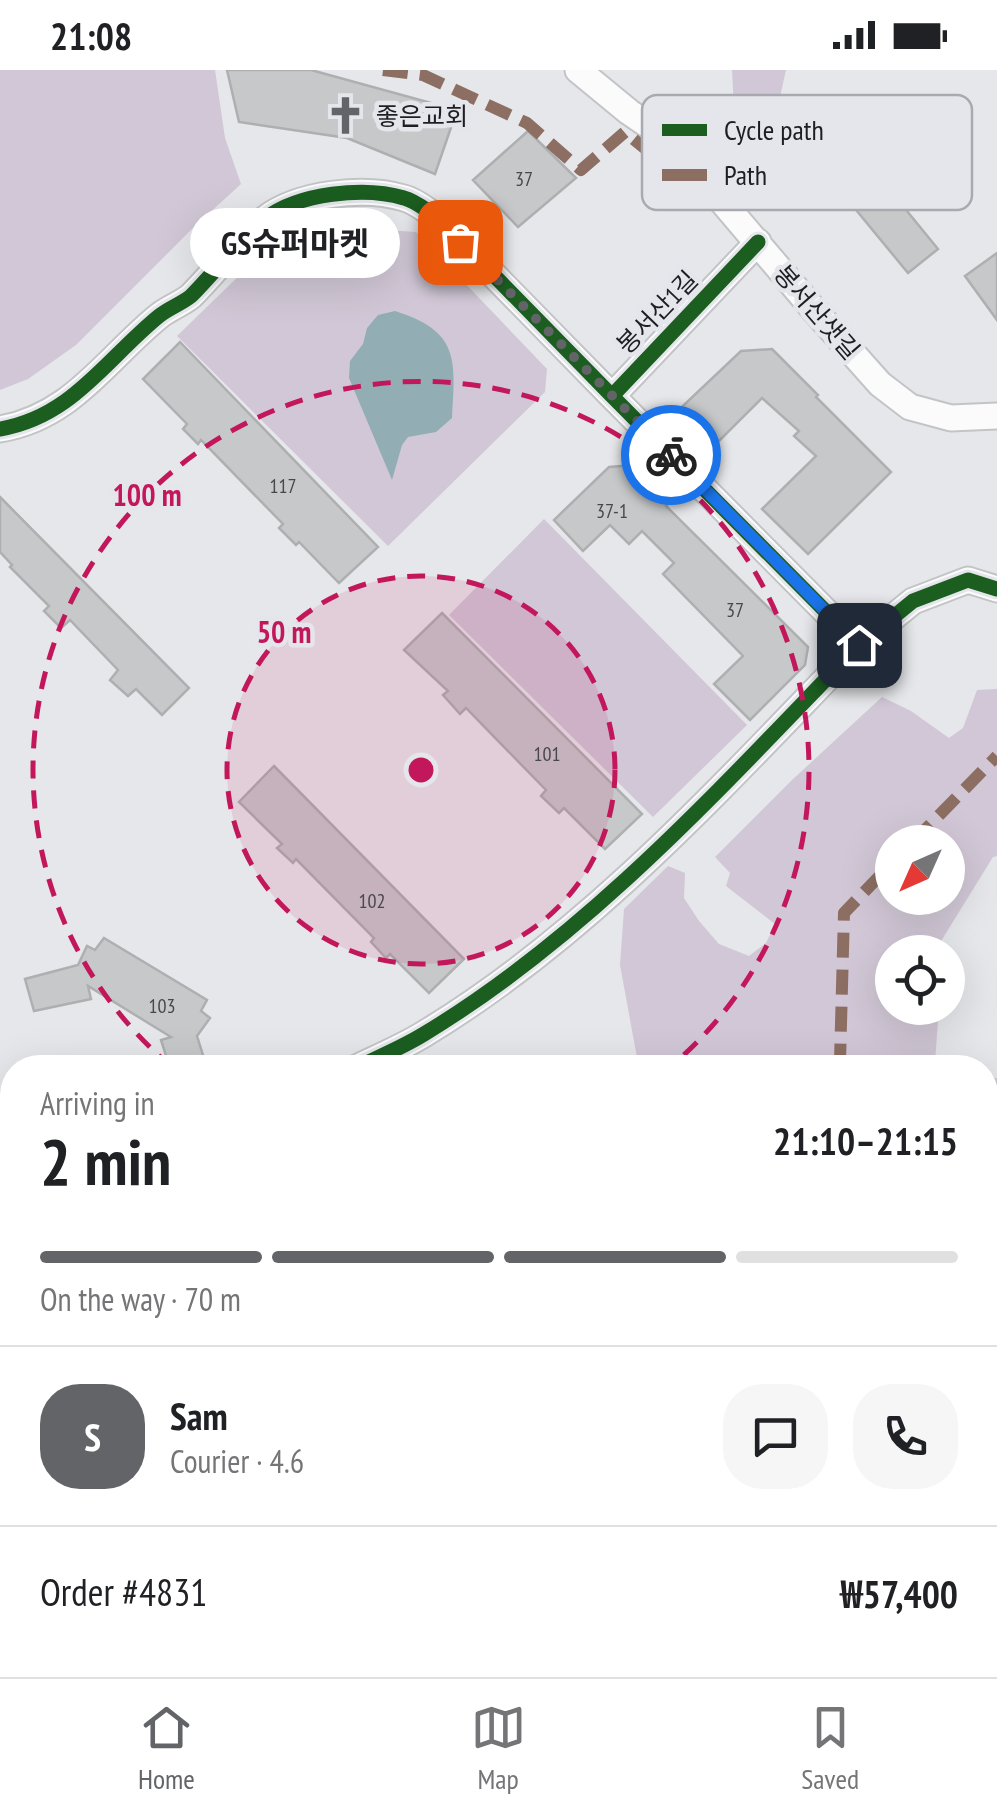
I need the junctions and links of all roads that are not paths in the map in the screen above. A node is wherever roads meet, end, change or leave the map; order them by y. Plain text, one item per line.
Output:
1 (578, 70) edge
2 (642, 121) edge
3 (730, 210) edge
4 (758, 242) junction
5 (612, 396) junction
6 (997, 416) edge
7 (0, 429) edge
8 (997, 589) edge
9 (859, 645) junction
10 (383, 1055) edge

1 - 2 street, 봉서산샛길
3 - 4 street, 봉서산샛길
4 - 5 street, 봉서산1길
4 - 6 street, 봉서산샛길
5 - 7 street
5 - 9 street
8 - 9 street
9 - 10 street

